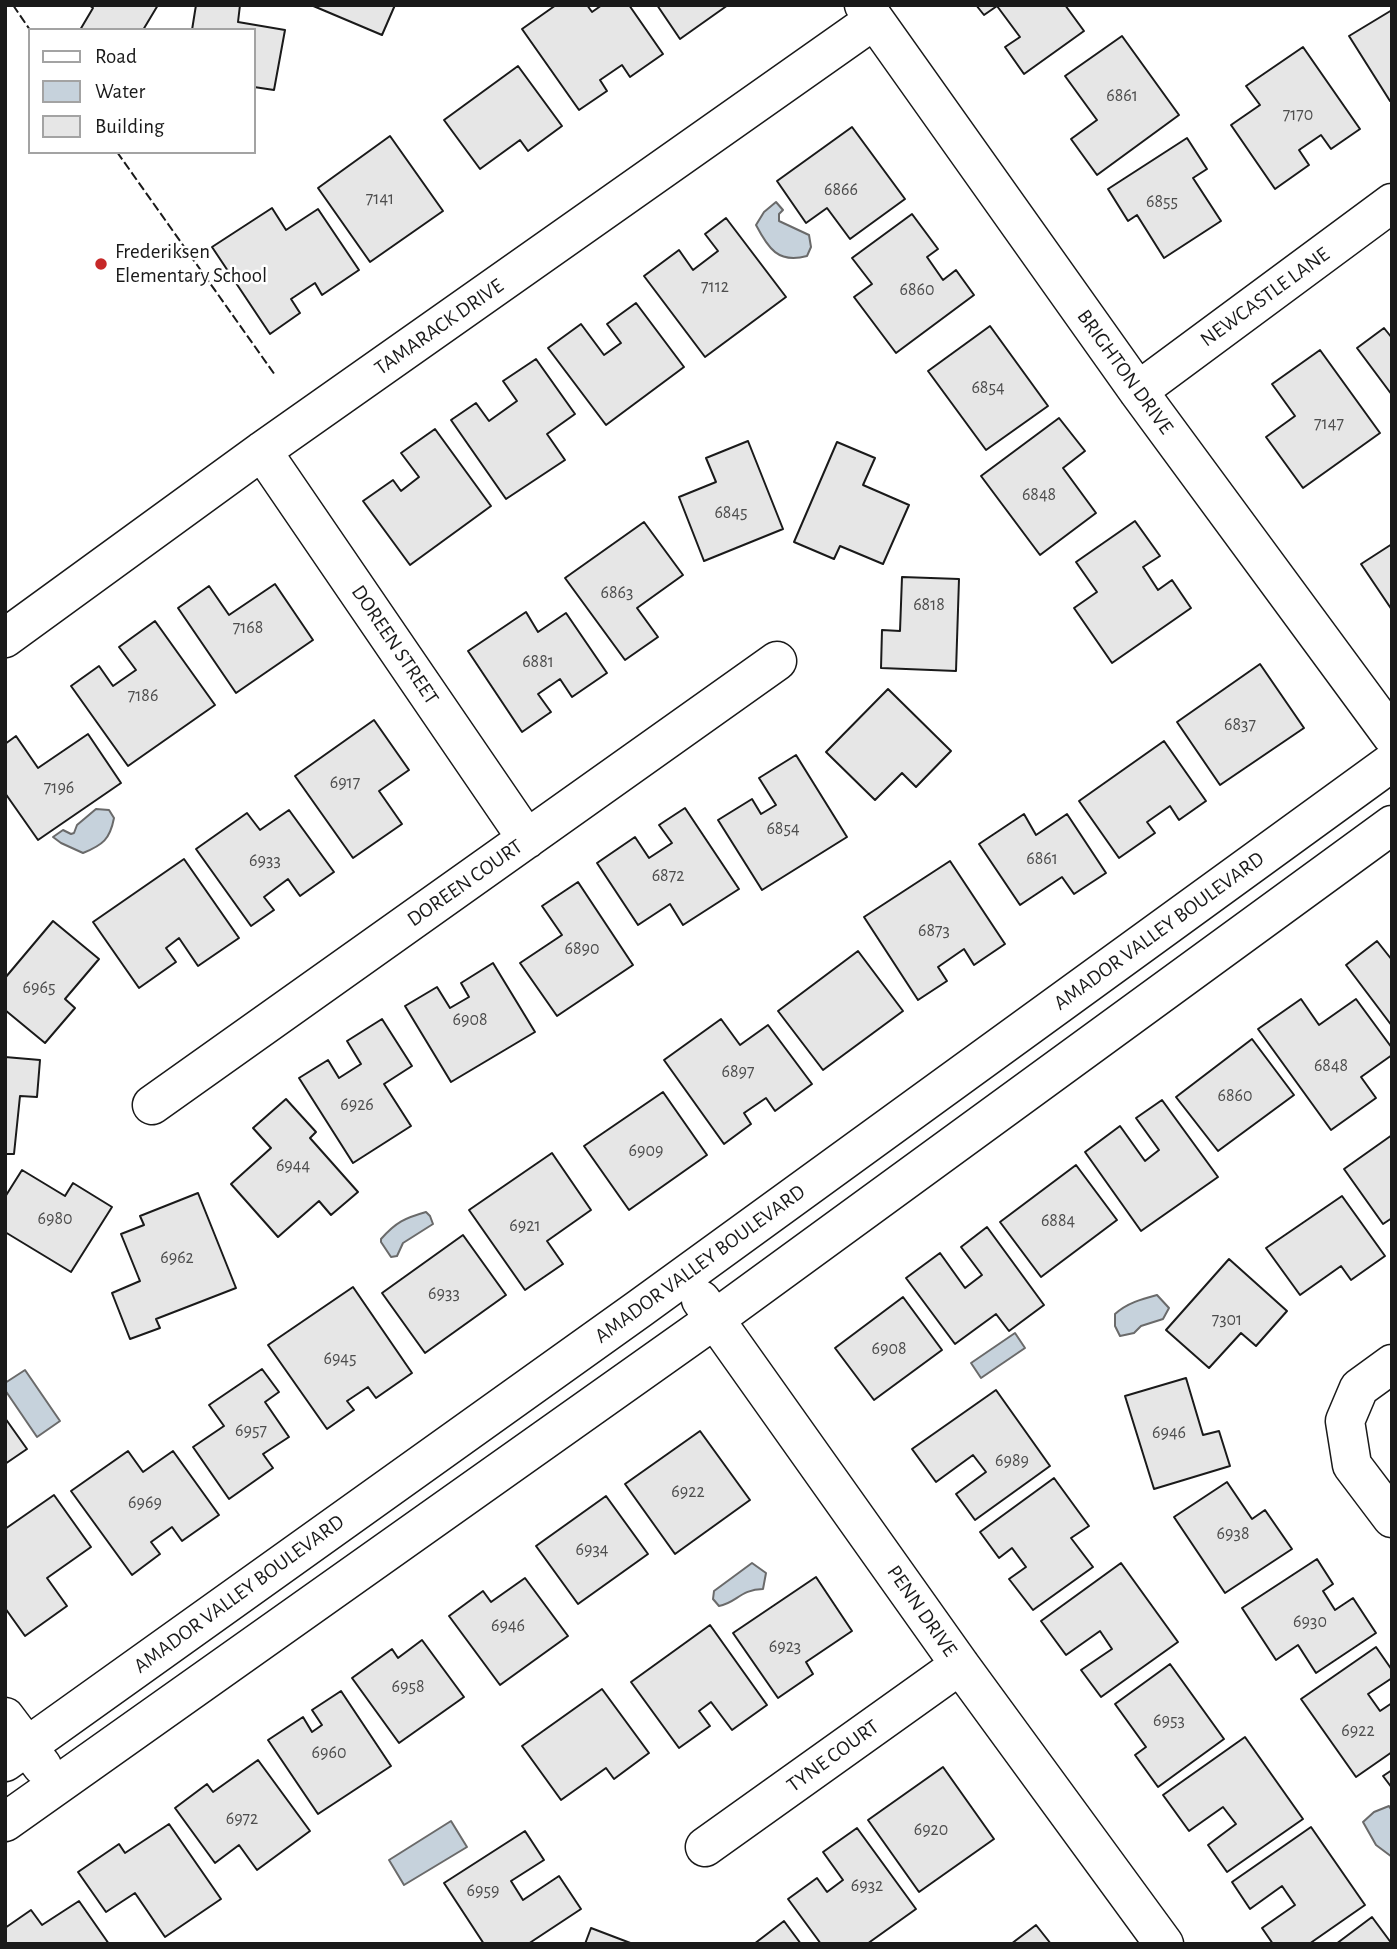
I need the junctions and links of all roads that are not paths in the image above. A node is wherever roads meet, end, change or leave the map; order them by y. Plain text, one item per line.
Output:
1 (869, 13) edge
2 (1392, 204) edge
3 (1138, 391) junction
4 (262, 452) junction
5 (5, 638) edge
6 (777, 661) dead end
7 (1392, 736) edge
8 (1392, 762) edge
9 (1392, 793) edge
10 (1392, 825) edge
11 (527, 839) junction
12 (1201, 965) junction
13 (152, 1105) dead end
14 (683, 1276) junction
15 (715, 1320) junction
16 (1392, 1364) edge
17 (1392, 1518) edge
18 (960, 1665) junction
19 (13, 1741) edge
20 (57, 1784) junction
21 (5, 1822) edge
22 (705, 1847) dead end
23 (1164, 1944) edge

1 - 3 street, BRIGHTON DRIVE
1 - 4 street, TAMARACK DRIVE
2 - 3 street, NEWCASTLE LANE
3 - 7 street, BRIGHTON DRIVE
4 - 5 street, TAMARACK DRIVE
4 - 11 street, DOREEN STREET
6 - 11 street, DOREEN COURT
8 - 14 street, AMADOR VALLEY BOULEVARD
9 - 12 street
10 - 12 street
11 - 13 street, DOREEN COURT
12 - 15 street
14 - 15 street, PENN DRIVE
14 - 19 street, AMADOR VALLEY BOULEVARD
15 - 18 street, PENN DRIVE
15 - 20 street
16 - 17 street
18 - 22 street, TYNE COURT
18 - 23 street, PENN DRIVE
19 - 20 street
20 - 21 street

